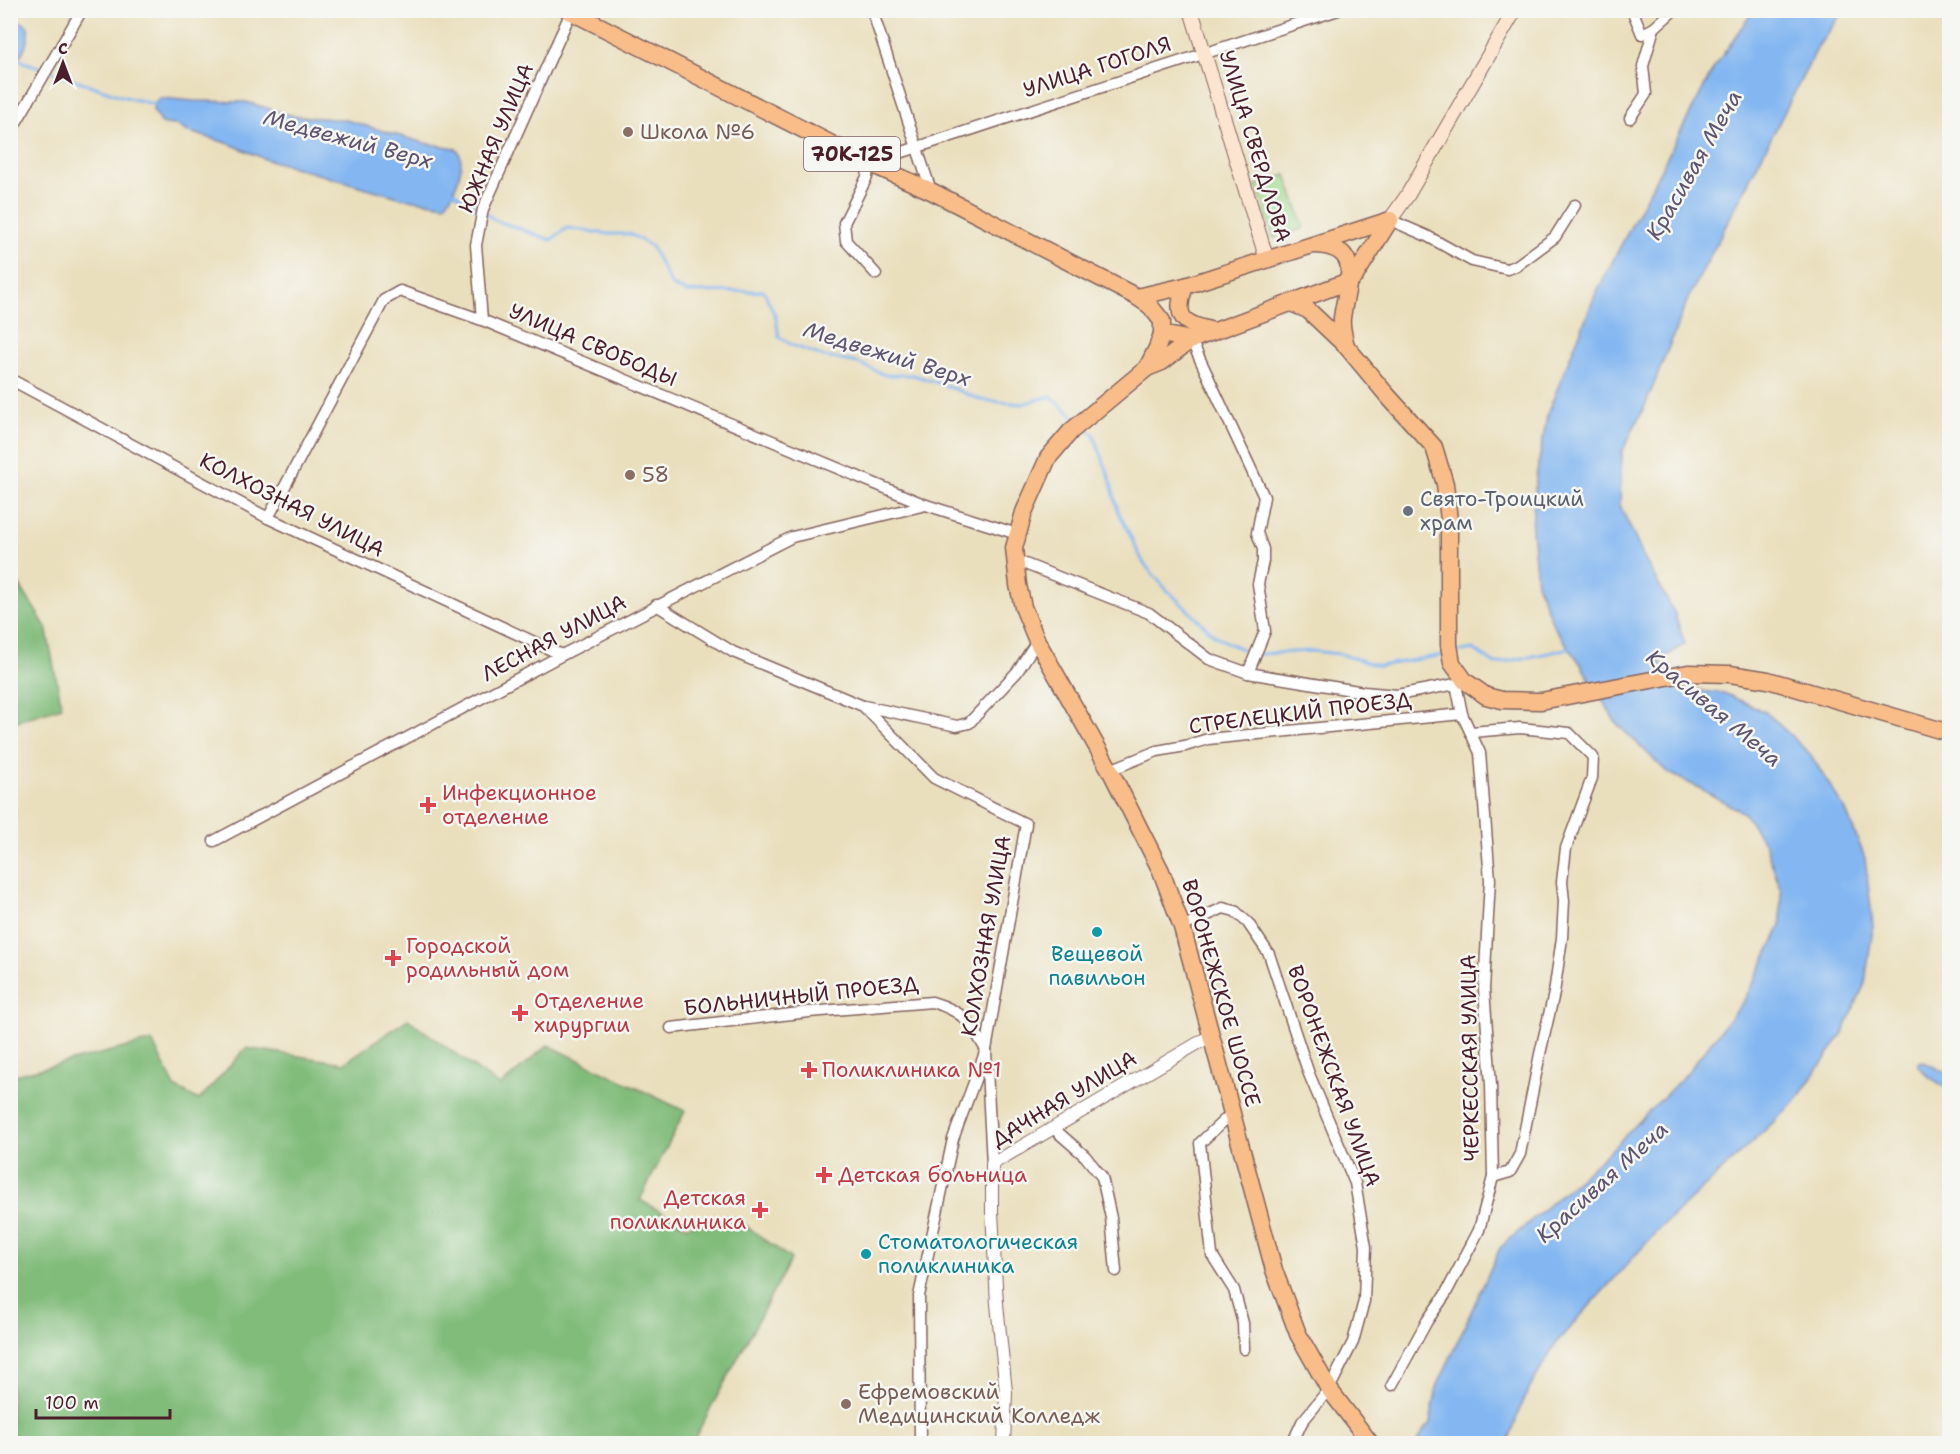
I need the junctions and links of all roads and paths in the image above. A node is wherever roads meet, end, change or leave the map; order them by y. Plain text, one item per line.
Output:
1 (82, 10) edge
2 (872, 10) edge
3 (1191, 10) edge
4 (1338, 10) edge
5 (1515, 10) edge
6 (1630, 10) edge
7 (1674, 10) edge
8 (572, 11) edge
9 (1654, 28) junction
10 (1205, 53) junction
11 (1630, 118) dead end
12 (10, 133) edge
13 (915, 147) junction
14 (869, 163) junction
15 (931, 191) junction
16 (1575, 205) dead end
17 (1390, 220) junction
18 (1314, 245) junction
19 (1267, 260) junction
20 (876, 274) dead end
21 (1349, 281) junction
22 (1185, 286) junction
23 (1137, 297) junction
24 (1292, 303) junction
25 (1159, 315) junction
26 (482, 320) junction
27 (1214, 331) junction
28 (1162, 334) junction
29 (1191, 340) junction
30 (1346, 346) junction
31 (1146, 369) junction
32 (10, 379) edge
33 (926, 505) junction
34 (268, 518) junction
35 (1017, 534) junction
36 (1015, 560) junction
37 (656, 605) junction
38 (1036, 641) junction
39 (562, 655) junction
40 (1248, 673) junction
41 (1460, 682) junction
42 (864, 706) junction
43 (1462, 714) junction
44 (1471, 732) junction
45 (1950, 733) edge
46 (1110, 770) junction
47 (214, 842) dead end
48 (1182, 927) junction
49 (671, 1028) dead end
50 (1212, 1035) junction
51 (986, 1050) junction
52 (1233, 1112) junction
53 (1053, 1128) junction
54 (992, 1164) junction
55 (1492, 1177) junction
56 (1116, 1271) dead end
57 (1244, 1349) dead end
58 (1392, 1385) dead end
59 (1329, 1389) junction
60 (920, 1443) edge
61 (1004, 1443) edge
62 (1292, 1443) edge
63 (1371, 1443) edge

1 - 12 street
2 - 13 street
3 - 10 main road, УЛИЦА СВЕРДЛОВА
4 - 10 street, УЛИЦА ГОГОЛЯ
5 - 17 main road
6 - 9 street
7 - 9 street
8 - 14 main road, 70К-125
8 - 26 street, ЮЖНАЯ УЛИЦА
9 - 11 street
10 - 13 street, УЛИЦА ГОГОЛЯ
10 - 19 main road, УЛИЦА СВЕРДЛОВА
13 - 14 street, УЛИЦА ГОГОЛЯ
13 - 15 street
14 - 15 main road, 70К-125
14 - 20 street
15 - 23 main road, 70К-125
16 - 17 street
17 - 18 main road
17 - 21 main road
18 - 19 main road
18 - 21 main road
19 - 22 main road
21 - 24 main road
21 - 30 main road
22 - 23 main road
22 - 25 main road
22 - 27 main road
23 - 25 main road
24 - 27 main road
24 - 30 main road
25 - 28 main road
26 - 33 street, УЛИЦА СВОБОДЫ
26 - 34 street, УЛИЦА СВОБОДЫ
27 - 29 main road
28 - 29 main road
28 - 31 main road
29 - 31 main road
29 - 40 street
30 - 41 main road
31 - 35 main road, ВОРОНЕЖСКОЕ ШОССЕ
32 - 34 street, КОЛХОЗНАЯ УЛИЦА
33 - 35 street, УЛИЦА СВОБОДЫ
33 - 37 street, ЛЕСНАЯ УЛИЦА
34 - 39 street, КОЛХОЗНАЯ УЛИЦА
35 - 36 main road, ВОРОНЕЖСКОЕ ШОССЕ
36 - 38 main road, ВОРОНЕЖСКОЕ ШОССЕ
36 - 40 street
37 - 39 street, ЛЕСНАЯ УЛИЦА
37 - 42 street, КОЛХОЗНАЯ УЛИЦА
38 - 42 street
38 - 46 main road, ВОРОНЕЖСКОЕ ШОССЕ
39 - 47 street, ЛЕСНАЯ УЛИЦА
40 - 41 street
41 - 43 street, ЧЕРКЕССКАЯ УЛИЦА
41 - 45 main road
42 - 51 street, КОЛХОЗНАЯ УЛИЦА
43 - 44 street, ЧЕРКЕССКАЯ УЛИЦА
43 - 46 street, СТРЕЛЕЦКИЙ ПРОЕЗД
44 - 55 street, ЧЕРКЕССКАЯ УЛИЦА
44 - 55 street
46 - 48 main road, ВОРОНЕЖСКОЕ ШОССЕ
48 - 50 main road, ВОРОНЕЖСКОЕ ШОССЕ
48 - 59 street, ВОРОНЕЖСКАЯ УЛИЦА
49 - 51 street, БОЛЬНИЧНЫЙ ПРОЕЗД
50 - 52 main road, ВОРОНЕЖСКОЕ ШОССЕ
50 - 53 street, ДАЧНАЯ УЛИЦА
51 - 54 street, КОЛХОЗНАЯ УЛИЦА
51 - 60 street
52 - 57 street
52 - 59 main road, ВОРОНЕЖСКОЕ ШОССЕ
53 - 54 street, ДАЧНАЯ УЛИЦА
53 - 56 street
54 - 61 street, ДАЧНАЯ УЛИЦА
55 - 58 street, ЧЕРКЕССКАЯ УЛИЦА
59 - 62 street
59 - 63 main road, ВОРОНЕЖСКОЕ ШОССЕ

